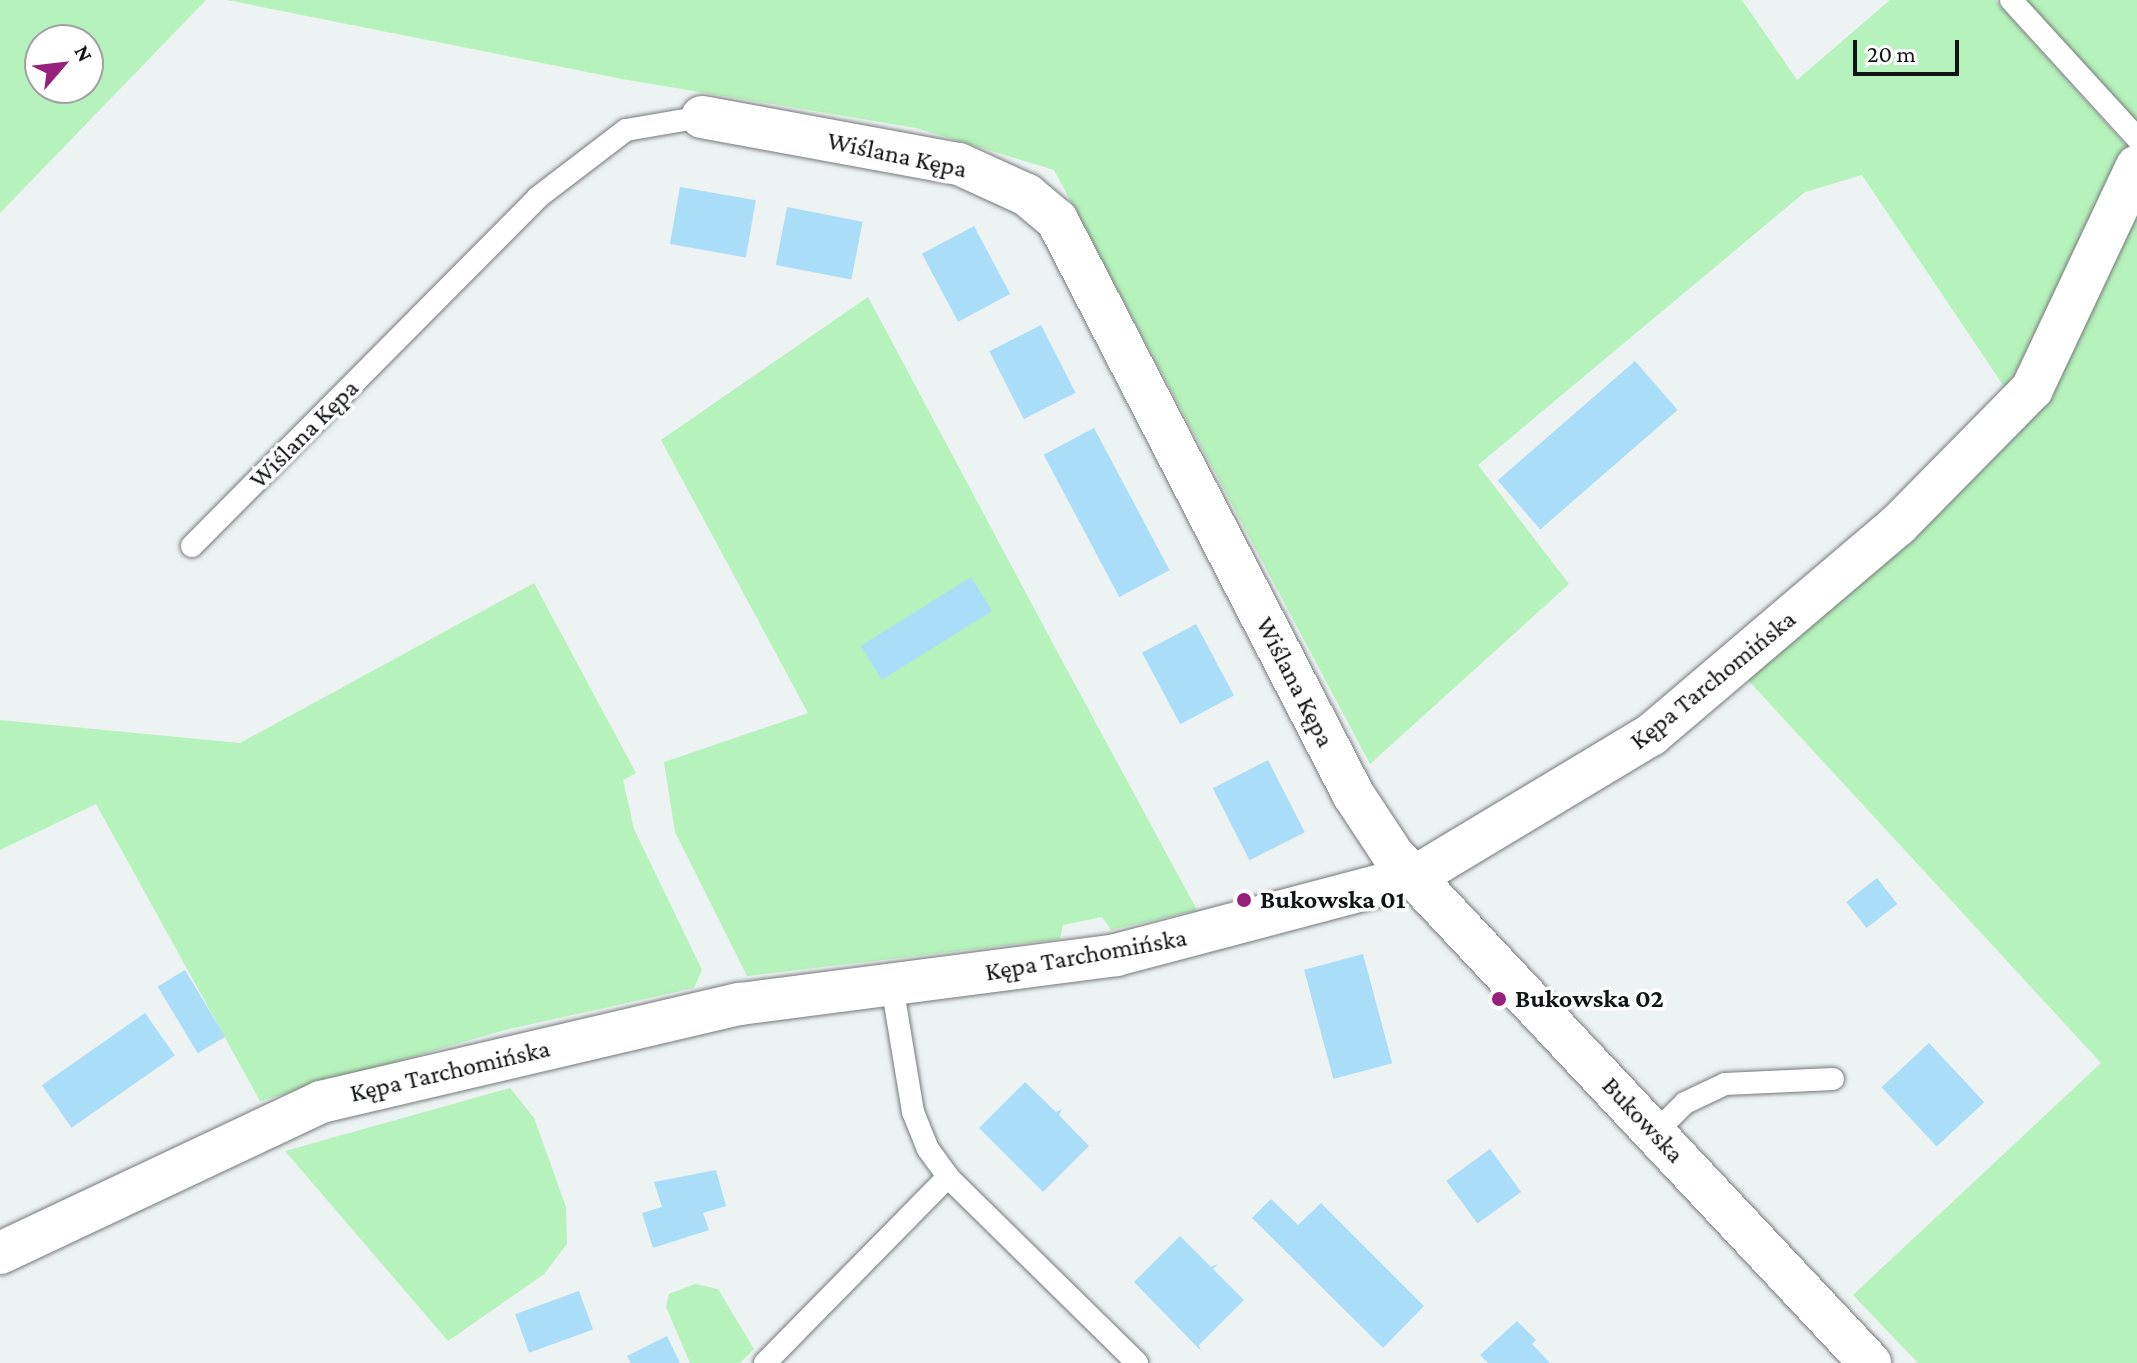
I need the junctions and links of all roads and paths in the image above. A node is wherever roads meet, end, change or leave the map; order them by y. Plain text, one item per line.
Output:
1 (2011, 0) edge
2 (702, 117) joint
3 (2137, 138) edge
4 (2137, 166) edge
5 (192, 546) dead end
6 (1416, 876) junction
7 (892, 985) junction
8 (1833, 1079) dead end
9 (1655, 1133) junction
10 (948, 1177) junction
11 (0, 1253) edge
12 (765, 1363) edge
13 (1137, 1363) edge
14 (1870, 1363) edge

1 - 3 lane
2 - 5 lane, Wiślana Kępa
2 - 6 street, Wiślana Kępa
4 - 6 street, Kępa Tarchomińska
6 - 7 street, Kępa Tarchomińska
6 - 9 street, Bukowska
7 - 10 lane
7 - 11 street, Kępa Tarchomińska
8 - 9 lane
9 - 14 street, Bukowska
10 - 12 lane
10 - 13 lane

